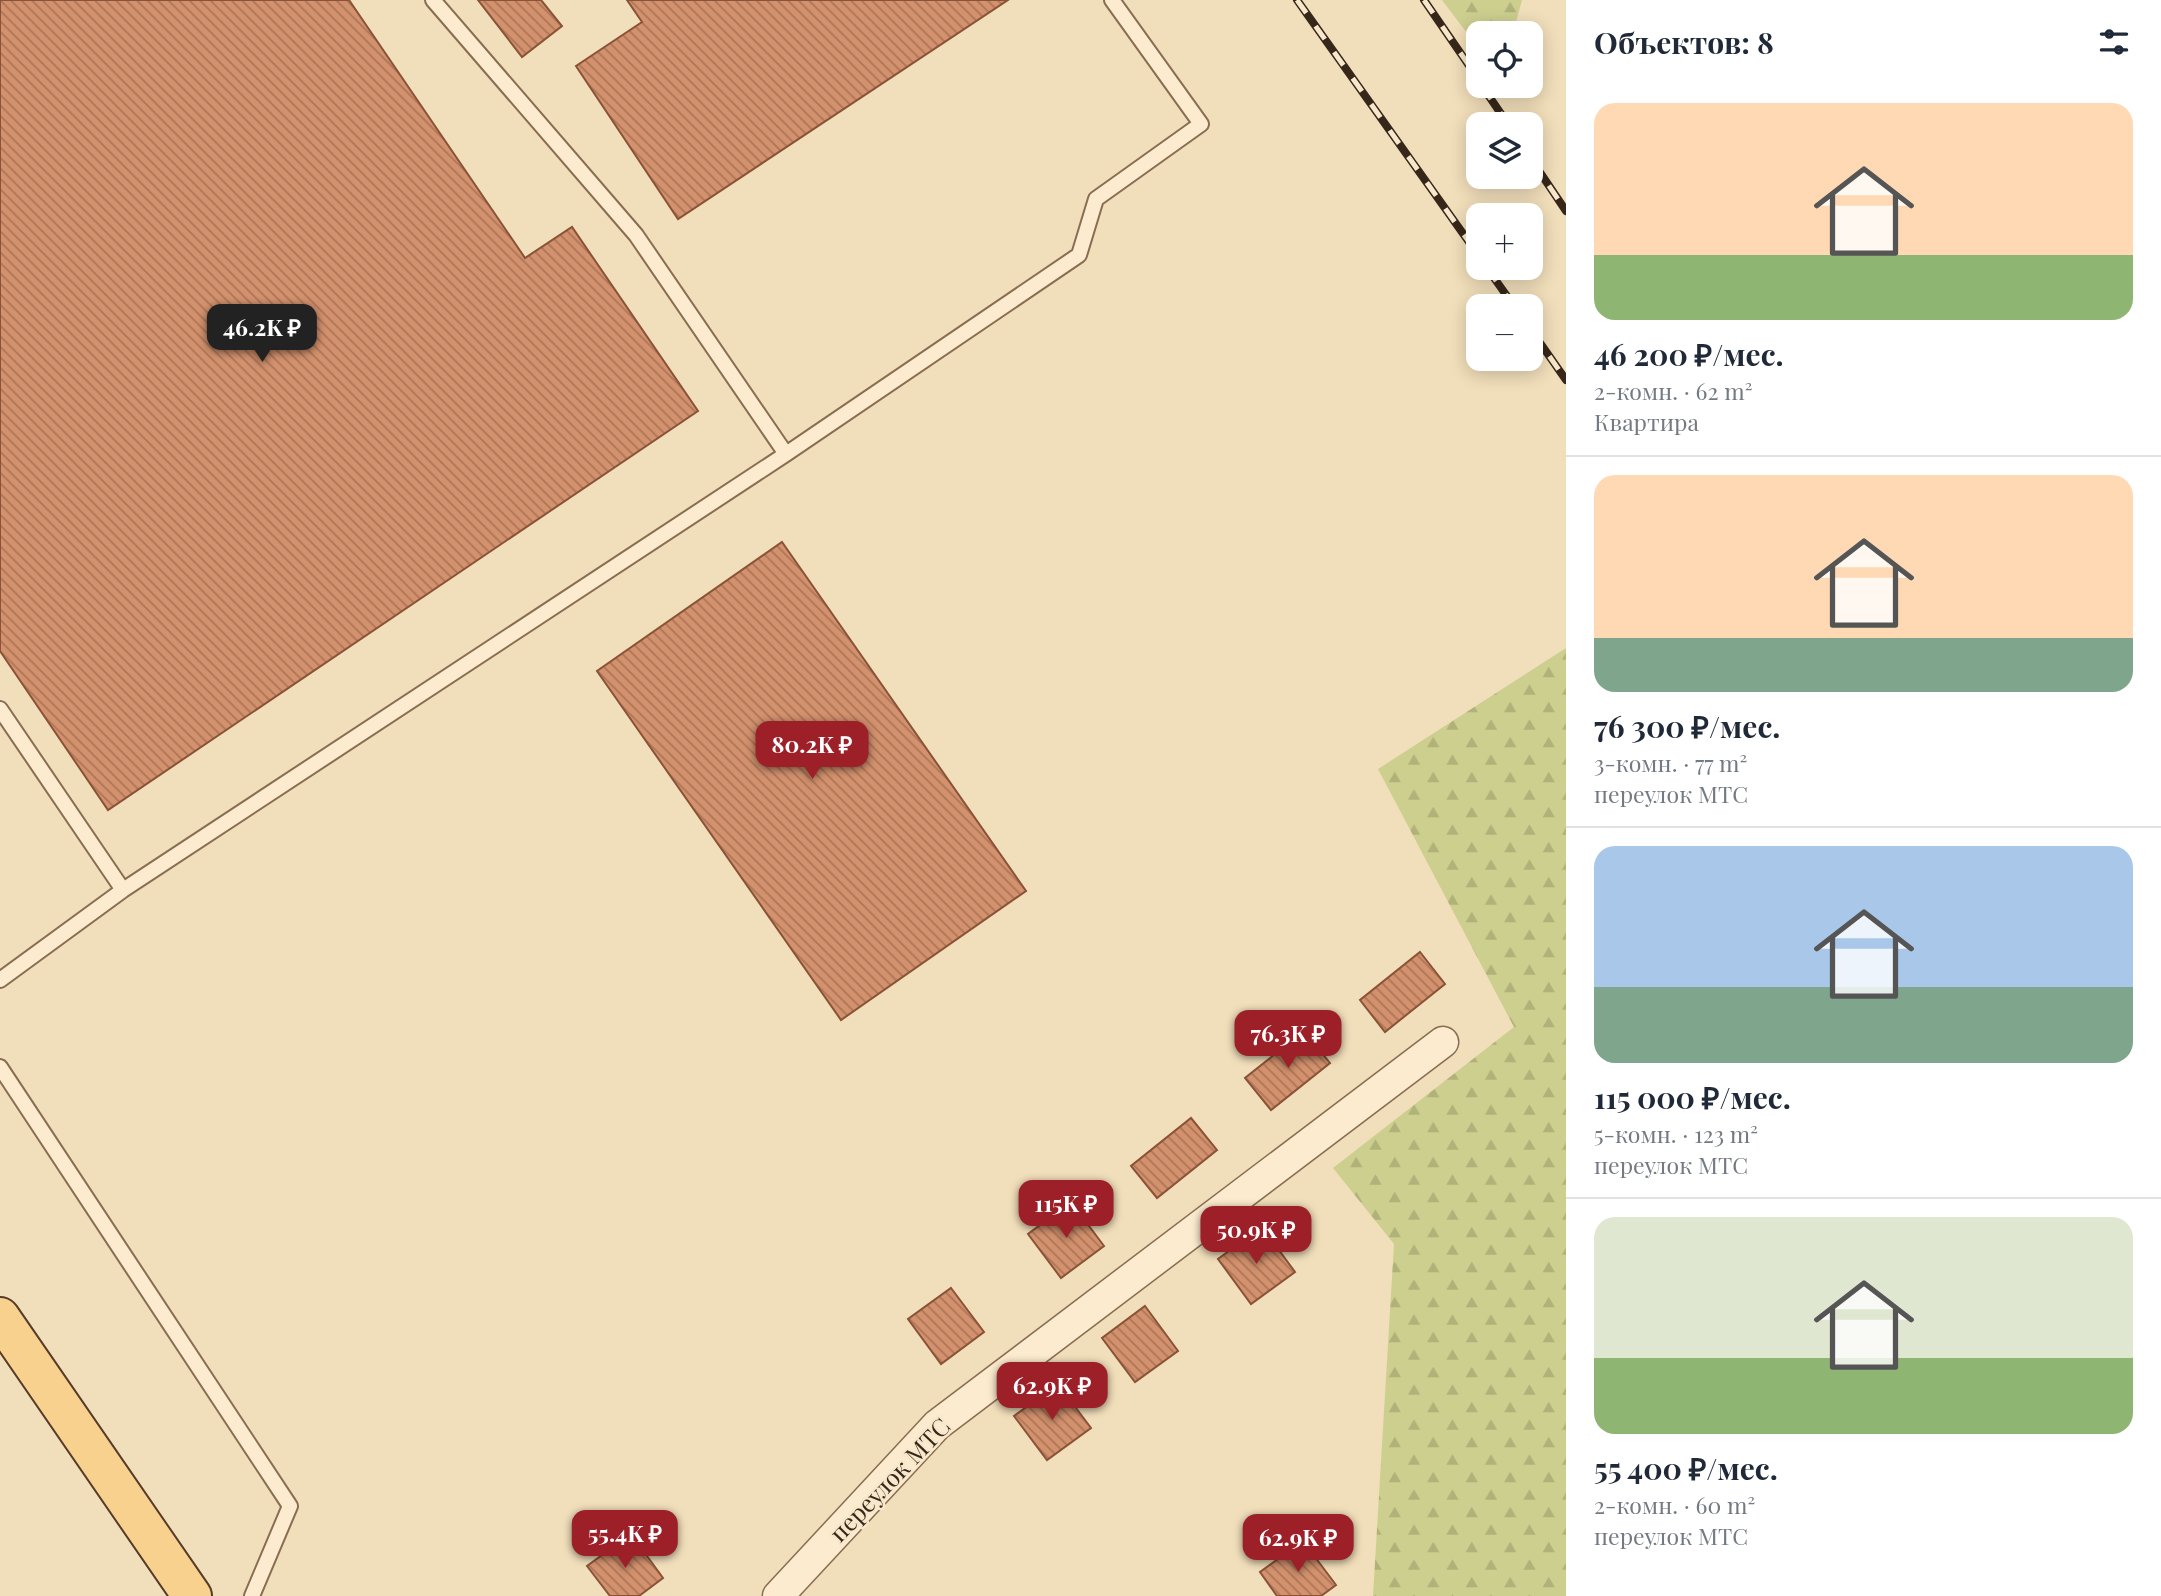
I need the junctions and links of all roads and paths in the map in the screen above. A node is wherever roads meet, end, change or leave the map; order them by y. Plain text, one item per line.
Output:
1 (433, 0) edge
2 (1112, 0) edge
3 (786, 454) junction
4 (0, 709) edge
5 (123, 890) junction
6 (0, 980) edge
7 (1443, 1042) dead end
8 (0, 1068) edge
9 (0, 1317) edge
10 (192, 1596) edge
11 (253, 1596) edge
12 (778, 1596) edge

1 - 3 lane
2 - 3 lane
3 - 5 lane
4 - 5 lane
5 - 6 lane
7 - 12 street, переулок МТС
8 - 11 lane
9 - 10 main road

